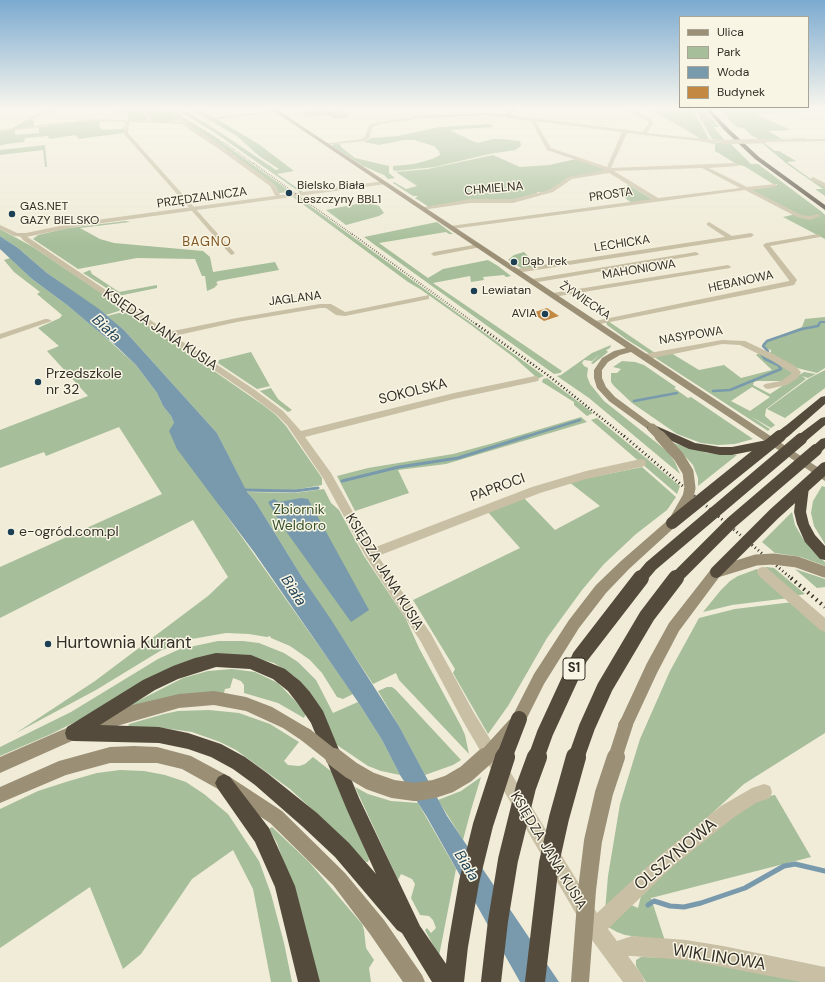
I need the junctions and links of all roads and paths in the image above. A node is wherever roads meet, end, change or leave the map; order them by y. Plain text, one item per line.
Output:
1 (144, 153) edge
2 (228, 153) edge
3 (339, 153) edge
4 (560, 153) edge
5 (616, 153) edge
6 (751, 153) edge
7 (760, 153) edge
8 (736, 165) dead end
9 (703, 166) junction
10 (609, 170) junction
11 (825, 178) edge
12 (384, 183) junction
13 (774, 185) dead end
14 (825, 185) edge
15 (746, 188) junction
16 (279, 198) junction
17 (657, 200) junction
18 (825, 201) edge
19 (825, 208) edge
20 (424, 209) junction
21 (195, 210) junction
22 (818, 216) dead end
23 (709, 224) dead end
24 (0, 227) edge
25 (452, 227) junction
26 (751, 235) dead end
27 (23, 236) junction
28 (818, 236) dead end
29 (731, 238) junction
30 (480, 246) junction
31 (232, 253) dead end
32 (434, 254) dead end
33 (696, 254) dead end
34 (728, 267) dead end
35 (516, 271) junction
36 (532, 281) junction
37 (553, 295) junction
38 (426, 297) dead end
39 (48, 321) dead end
40 (595, 323) junction
41 (166, 335) junction
42 (0, 337) edge
43 (632, 349) junction
44 (644, 357) junction
45 (536, 379) dead end
46 (768, 386) dead end
47 (825, 399) edge
48 (825, 420) edge
49 (652, 428) junction
50 (298, 435) junction
51 (772, 443) junction
52 (820, 446) edge
53 (640, 463) dead end
54 (825, 468) edge
55 (825, 477) edge
56 (803, 487) junction
57 (672, 523) junction
58 (370, 554) junction
59 (825, 555) edge
60 (716, 572) junction
61 (763, 572) dead end
62 (825, 572) edge
63 (825, 626) edge
64 (519, 719) junction
65 (73, 733) junction
66 (0, 765) edge
67 (224, 783) junction
68 (764, 792) dead end
69 (1, 795) edge
70 (596, 929) junction
71 (413, 933) junction
72 (613, 953) junction
73 (825, 977) edge
74 (309, 982) edge
75 (416, 982) edge
76 (445, 982) edge
77 (454, 982) edge
78 (491, 982) edge
79 (535, 982) edge
80 (580, 982) edge
81 (635, 982) edge

1 - 21 street
2 - 16 street
3 - 12 main road, ŻYWIECKA
4 - 10 street
5 - 10 street
6 - 19 highway
7 - 18 highway
8 - 9 street, CHMIELNA
9 - 10 street, CHMIELNA
9 - 15 street
10 - 17 street
10 - 20 street, CHMIELNA
11 - 14 street
12 - 16 street, PRZĘDZALNICZA
12 - 20 main road, ŻYWIECKA
13 - 15 street, PROSTA
15 - 17 street, PROSTA
15 - 22 street
16 - 21 street, PRZĘDZALNICZA
17 - 25 street, PROSTA
20 - 25 main road, ŻYWIECKA
21 - 27 street, PRZĘDZALNICZA
21 - 31 street
23 - 29 street
24 - 27 street, KSIĘDZA JANA KUSIA
25 - 30 main road, ŻYWIECKA
26 - 29 street, LECHICKA
27 - 41 street, KSIĘDZA JANA KUSIA
28 - 40 street, HEBANOWA
29 - 35 street, LECHICKA
30 - 32 street
30 - 35 main road, ŻYWIECKA
33 - 36 street
34 - 37 street, MAHONIOWA
35 - 36 main road, ŻYWIECKA
36 - 37 main road, ŻYWIECKA
37 - 40 main road, ŻYWIECKA
38 - 41 street, JAGLANA
39 - 42 street
40 - 43 main road, ŻYWIECKA
41 - 50 street, KSIĘDZA JANA KUSIA
43 - 44 main road, ŻYWIECKA
43 - 49 main road
44 - 46 street, NASYPOWA
44 - 55 main road, ŻYWIECKA
45 - 50 street, SOKOLSKA
47 - 51 highway, bridge
48 - 78 highway, S1, bridge
49 - 51 highway, bridge
49 - 57 main road, bridge
50 - 58 street, KSIĘDZA JANA KUSIA
51 - 57 highway, bridge
52 - 79 highway, S1, bridge
53 - 58 street, PAPROCI
54 - 56 highway, bridge
56 - 59 highway
56 - 60 highway, bridge
57 - 64 main road
58 - 70 street, KSIĘDZA JANA KUSIA
60 - 62 main road, bridge
60 - 80 main road, bridge
61 - 63 street
64 - 65 main road, bridge
64 - 77 highway, bridge
65 - 66 main road
65 - 71 highway
65 - 71 highway
67 - 69 main road
67 - 74 highway
67 - 75 main road
68 - 70 street, OLSZYNOWA
70 - 72 street, KSIĘDZA JANA KUSIA
71 - 76 highway
72 - 73 street, WIKLINOWA
72 - 81 street, KSIĘDZA JANA KUSIA

